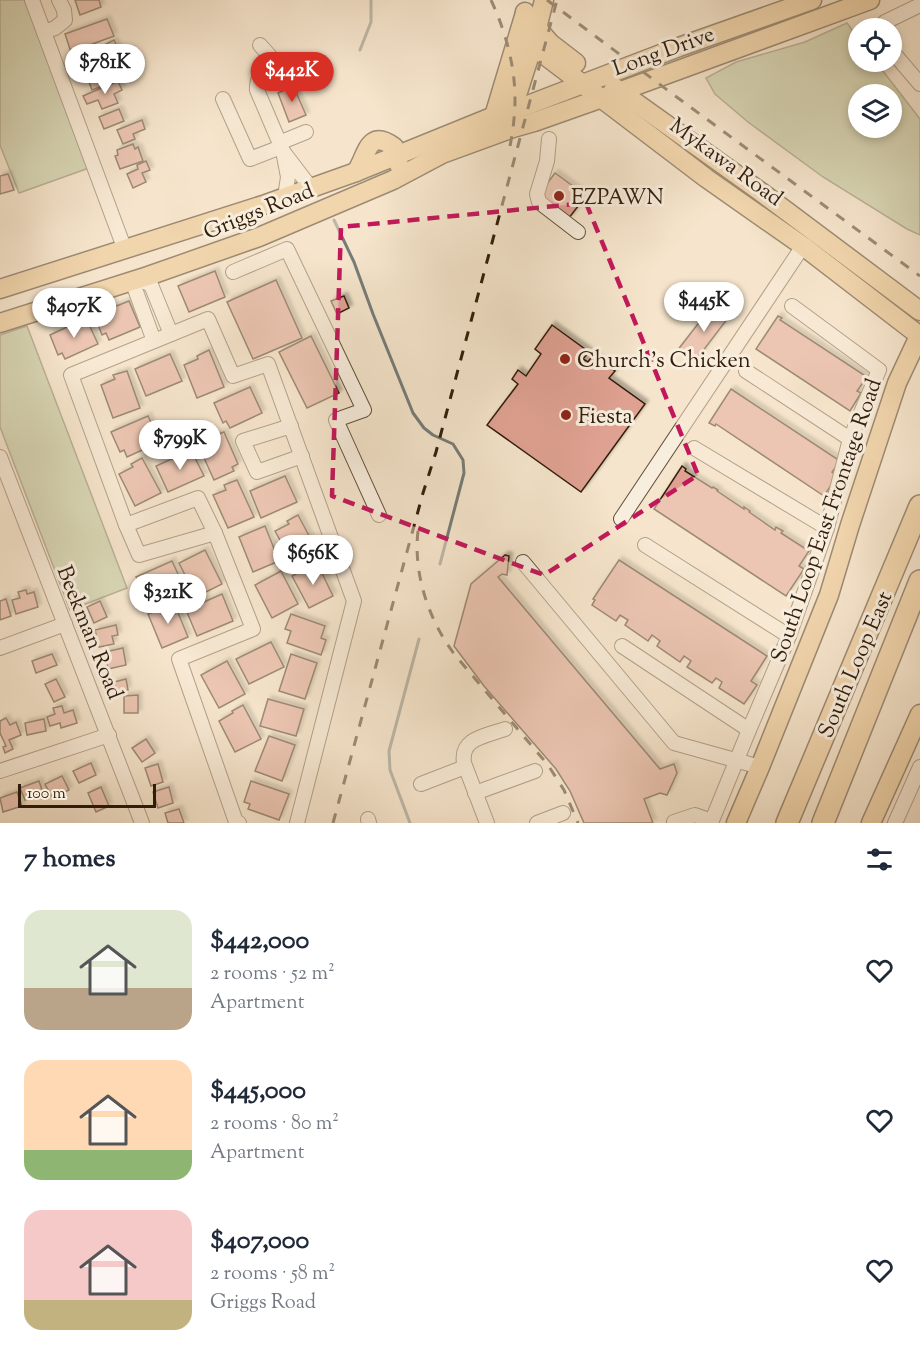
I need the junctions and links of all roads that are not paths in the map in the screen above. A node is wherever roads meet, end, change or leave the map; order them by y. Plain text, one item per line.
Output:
1 (32, 0) edge
2 (59, 0) edge
3 (544, 0) edge
4 (812, 0) edge
5 (867, 1) edge
6 (920, 5) edge
7 (527, 6) edge
8 (893, 18) edge
9 (734, 29) junction
10 (44, 32) junction
11 (535, 37) junction
12 (260, 45) dead end
13 (740, 47) junction
14 (274, 62) junction
15 (902, 63) edge
16 (592, 80) junction
17 (292, 81) dead end
18 (920, 84) edge
19 (620, 91) junction
20 (602, 98) junction
21 (223, 99) dead end
22 (503, 114) junction
23 (506, 131) junction
24 (306, 132) dead end
25 (549, 139) dead end
26 (281, 147) junction
27 (396, 156) junction
28 (719, 161) junction
29 (706, 178) junction
30 (393, 180) junction
31 (311, 188) junction
32 (761, 192) junction
33 (285, 197) junction
34 (749, 208) junction
35 (578, 232) dead end
36 (259, 237) junction
37 (803, 246) junction
38 (125, 250) junction
39 (268, 257) junction
40 (234, 272) dead end
41 (139, 279) junction
42 (0, 290) edge
43 (792, 306) dead end
44 (161, 309) junction
45 (920, 311) edge
46 (145, 316) junction
47 (0, 323) edge
48 (171, 334) junction
49 (920, 335) edge
50 (154, 341) junction
51 (746, 371) dead end
52 (291, 426) junction
53 (850, 439) junction
54 (694, 448) dead end
55 (302, 456) junction
56 (0, 457) edge
57 (920, 506) edge
58 (379, 515) dead end
59 (621, 519) dead end
60 (126, 525) junction
61 (827, 528) junction
62 (215, 533) junction
63 (645, 545) dead end
64 (523, 562) dead end
65 (920, 581) edge
66 (65, 624) junction
67 (789, 636) junction
68 (621, 646) dead end
69 (0, 648) edge
70 (920, 714) edge
71 (505, 729) dead end
72 (749, 730) junction
73 (109, 735) junction
74 (737, 760) junction
75 (465, 767) junction
76 (760, 767) junction
77 (920, 767) edge
78 (0, 771) edge
79 (535, 771) dead end
80 (421, 784) dead end
81 (801, 790) junction
82 (475, 793) junction
83 (563, 813) dead end
84 (483, 822) edge
85 (674, 822) edge
86 (711, 822) edge
87 (142, 823) edge
88 (239, 823) edge
89 (297, 823) edge
90 (537, 823) edge
91 (736, 823) edge
92 (776, 823) edge
93 (787, 823) edge
94 (823, 823) edge
95 (871, 823) edge
96 (896, 823) edge

1 - 10 street
2 - 10 street
3 - 11 main road
4 - 9 main road, Long Drive
5 - 13 main road, Long Drive
6 - 8 street
7 - 11 main road
7 - 22 main road
9 - 13 main road
9 - 16 main road, Long Drive
10 - 38 street
11 - 16 main road, Mykawa Road
11 - 22 main road
12 - 14 street
13 - 19 main road, Long Drive
14 - 17 street
14 - 26 street
15 - 18 street
16 - 19 main road, Mykawa Road
16 - 20 main road, Mykawa Road
16 - 22 main road, Long Drive
19 - 20 main road, Long Drive
19 - 28 main road, Mykawa Road
20 - 23 main road, Long Drive
20 - 29 main road, Mykawa Road
21 - 26 street
22 - 23 main road
22 - 27 main road, Griggs Road
23 - 30 main road, Griggs Road
24 - 26 street
25 - 35 street
26 - 31 street
26 - 33 street
27 - 30 main road
27 - 31 main road, Griggs Road
28 - 29 main road
28 - 32 main road, Mykawa Road
29 - 34 main road, Mykawa Road
30 - 36 main road, Griggs Road
31 - 33 main road, Griggs Road
32 - 34 main road
32 - 45 main road, Mykawa Road
33 - 38 main road, Griggs Road
34 - 37 main road, Mykawa Road
36 - 39 street
36 - 41 main road, Griggs Road
37 - 49 main road, Mykawa Road
37 - 59 street
38 - 42 main road, Griggs Road
39 - 40 street
39 - 58 street
41 - 44 street
41 - 46 street
41 - 47 main road, Griggs Road
43 - 53 street
44 - 46 street
44 - 48 street
46 - 50 street
48 - 50 street
48 - 52 street
49 - 76 main road, South Loop East Frontage Road
50 - 60 street
51 - 53 street
52 - 55 street
52 - 55 street
53 - 61 street
54 - 61 street
55 - 89 street
56 - 66 street, Beekman Road
57 - 81 highway, South Loop East
60 - 62 street
60 - 62 street
61 - 67 street
62 - 88 street
63 - 67 street
64 - 74 street
65 - 94 highway, South Loop East
66 - 69 street
66 - 73 street, Beekman Road
67 - 72 street
68 - 72 street
70 - 95 main road
71 - 75 street
72 - 74 street
73 - 78 street
73 - 87 street, Beekman Road
74 - 76 street
74 - 86 street
75 - 80 street
75 - 82 street
76 - 91 main road, South Loop East Frontage Road
77 - 96 street
79 - 82 street
81 - 92 highway
81 - 93 highway, South Loop East
82 - 84 street
83 - 90 street
85 - 86 street

